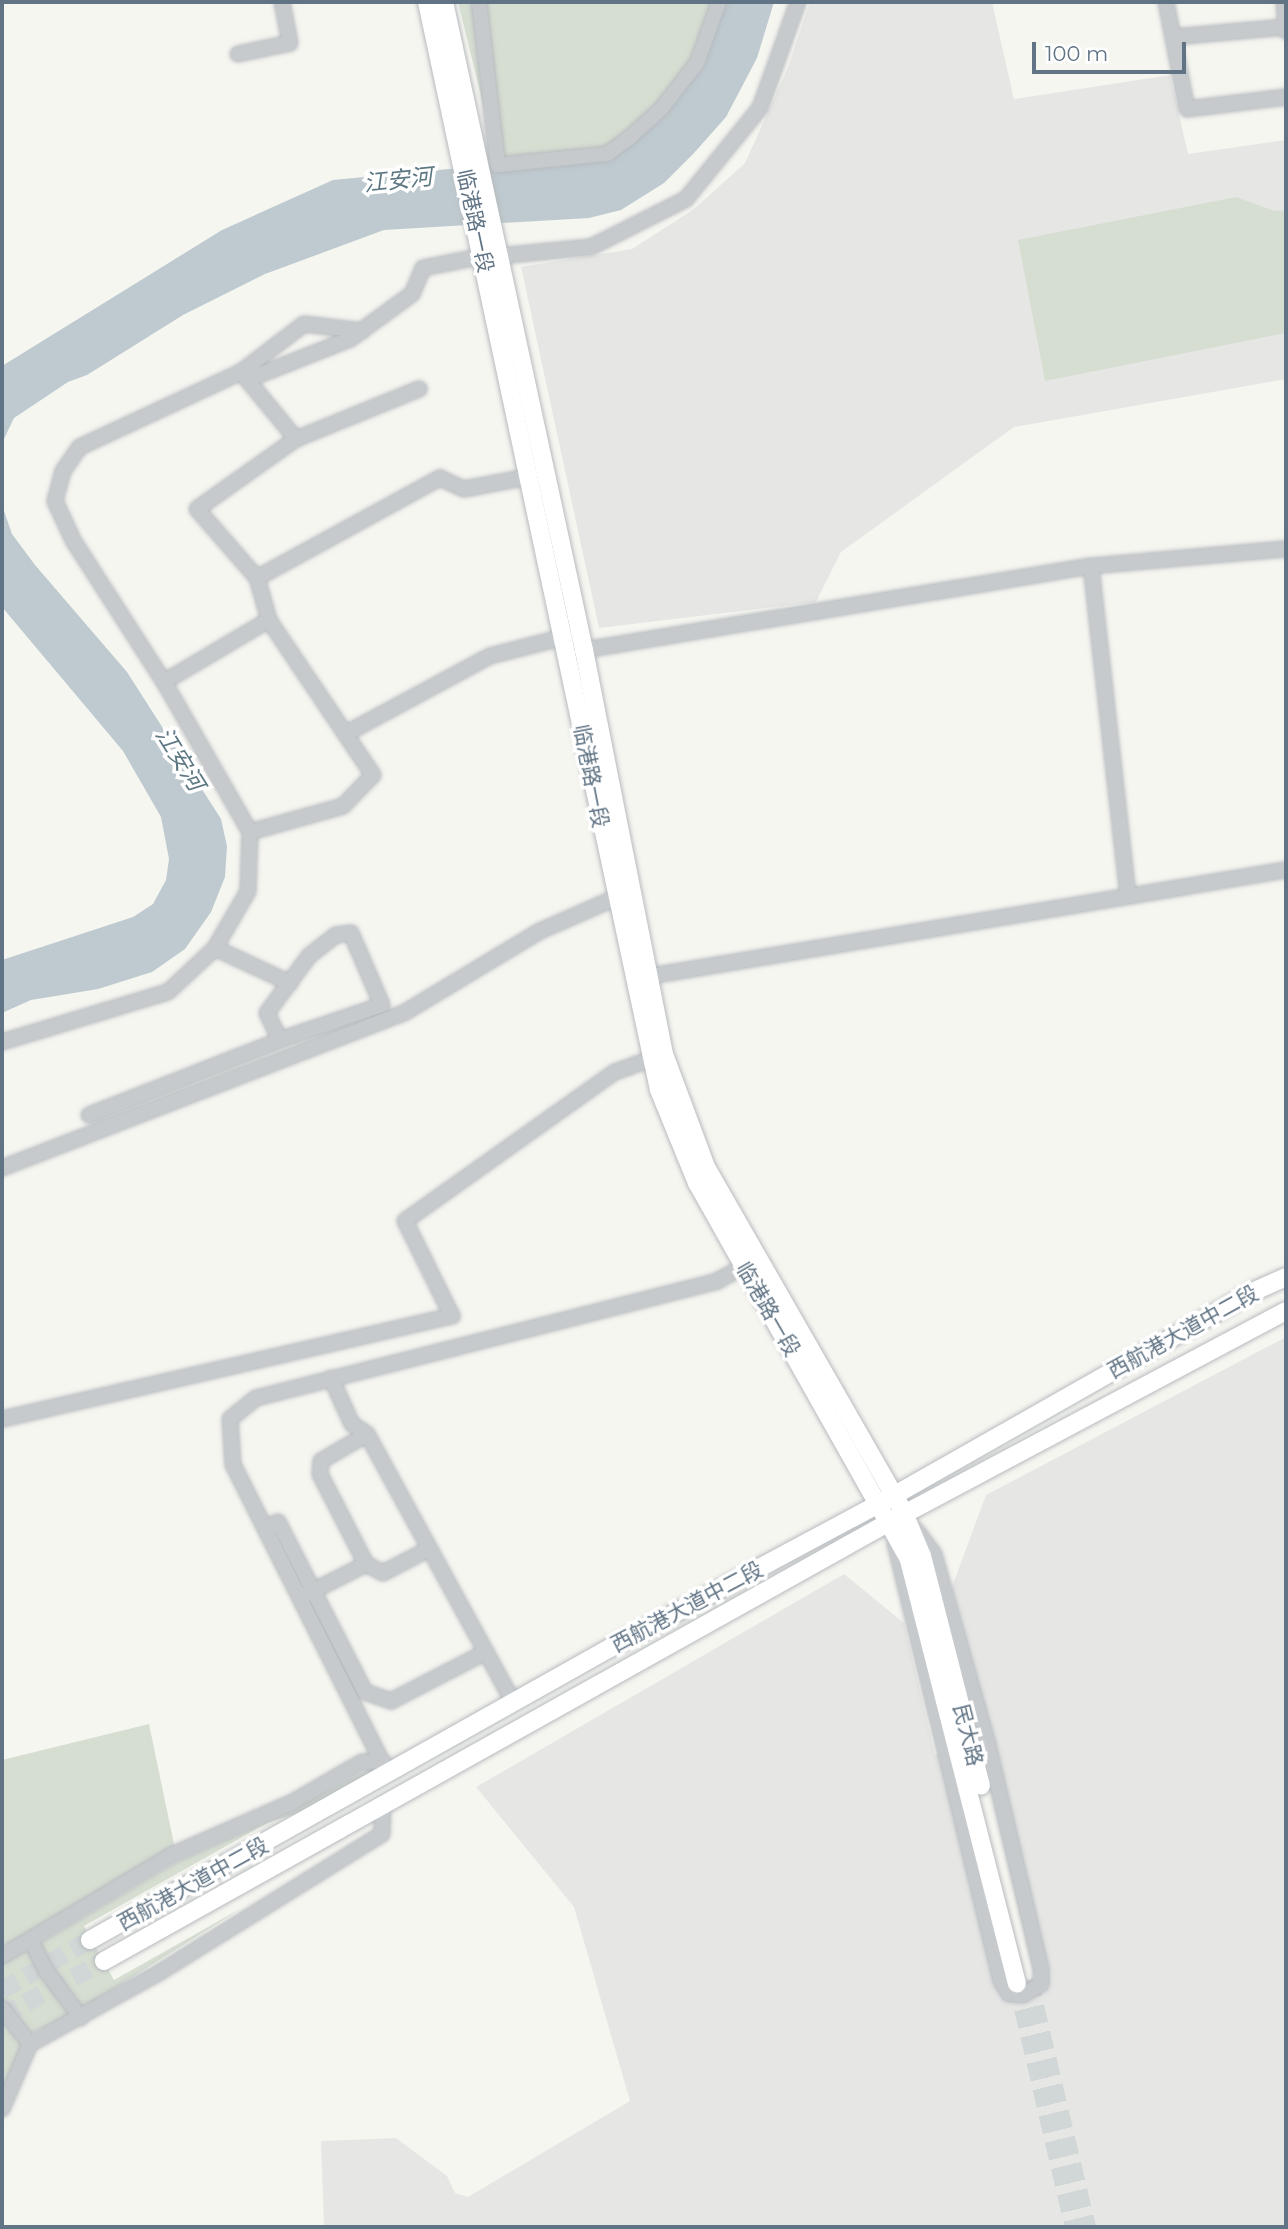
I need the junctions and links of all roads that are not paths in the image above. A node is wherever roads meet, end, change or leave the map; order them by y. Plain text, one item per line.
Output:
1 (282, 2) edge
2 (427, 2) edge
3 (444, 2) edge
4 (479, 2) edge
5 (719, 2) edge
6 (798, 2) edge
7 (1166, 2) edge
8 (1284, 2) edge
9 (1286, 29) edge
10 (1172, 37) junction
11 (238, 54) dead end
12 (1286, 97) edge
13 (471, 160) junction
14 (491, 256) junction
15 (363, 331) junction
16 (241, 372) junction
17 (419, 389) dead end
18 (296, 439) junction
19 (538, 475) junction
20 (1286, 548) edge
21 (1091, 566) junction
22 (257, 578) junction
23 (269, 620) junction
24 (576, 640) junction
25 (164, 682) junction
26 (347, 733) junction
27 (250, 832) junction
28 (1286, 870) edge
29 (1128, 894) junction
30 (615, 898) junction
31 (215, 948) junction
32 (642, 977) junction
33 (290, 983) junction
34 (280, 1040) junction
35 (2, 1042) edge
36 (650, 1059) junction
37 (89, 1115) dead end
38 (2, 1168) edge
39 (750, 1264) junction
40 (1286, 1278) edge
41 (1286, 1311) edge
42 (331, 1378) junction
43 (2, 1419) edge
44 (367, 1434) junction
45 (888, 1499) junction
46 (897, 1517) junction
47 (265, 1528) junction
48 (429, 1549) junction
49 (366, 1564) junction
50 (313, 1591) junction
51 (299, 1598) junction
52 (485, 1653) junction
53 (513, 1702) junction
54 (385, 1767) junction
55 (383, 1803) junction
56 (90, 1940) tunnel mouth
57 (32, 1941) junction
58 (2, 1956) edge
59 (104, 1961) tunnel mouth
60 (1023, 1981) tunnel mouth
61 (2, 2007) edge
62 (81, 2018) junction
63 (30, 2044) junction
64 (2, 2109) edge

1 - 11 street
2 - 13 main road, 临港路一段
3 - 13 main road, 临港路一段
4 - 5 street
6 - 14 street
7 - 10 street
8 - 9 street
9 - 10 street
10 - 12 street
13 - 14 main road, 临港路一段
14 - 15 street
14 - 19 main road, 临港路一段
15 - 16 street
15 - 16 street
16 - 18 street
16 - 25 street
17 - 18 street
18 - 22 street
19 - 22 street
19 - 24 main road, 临港路一段
20 - 21 street
21 - 24 street
21 - 29 street
22 - 23 street
23 - 25 street
23 - 26 street
24 - 26 street
24 - 30 main road, 临港路一段
24 - 32 main road, 临港路一段
25 - 27 street
26 - 27 street
27 - 31 street
28 - 29 street
29 - 32 street
30 - 32 main road, 临港路一段
30 - 38 street
31 - 33 street
31 - 35 street
32 - 36 main road, 临港路一段
32 - 39 main road, 临港路一段
33 - 34 street
33 - 34 street
34 - 37 street
36 - 39 main road, 临港路一段
36 - 43 street
39 - 42 street
39 - 45 main road, 临港路一段
40 - 45 main road, 西航港大道中二段
41 - 46 main road
42 - 44 street
42 - 47 street
44 - 48 street
44 - 49 street
45 - 46 main road, 民大路
45 - 53 main road, 西航港大道中二段
46 - 46 street
46 - 55 main road
46 - 60 main road, 民大路
47 - 50 street
47 - 51 street
48 - 49 street
48 - 52 street
49 - 50 street
50 - 51 street
50 - 52 street
51 - 54 street
52 - 53 street
53 - 54 main road, 西航港大道中二段
54 - 56 main road, 西航港大道中二段
54 - 57 street
55 - 59 main road
55 - 62 street
57 - 58 street
57 - 62 street
61 - 63 street
62 - 63 street
63 - 64 street

